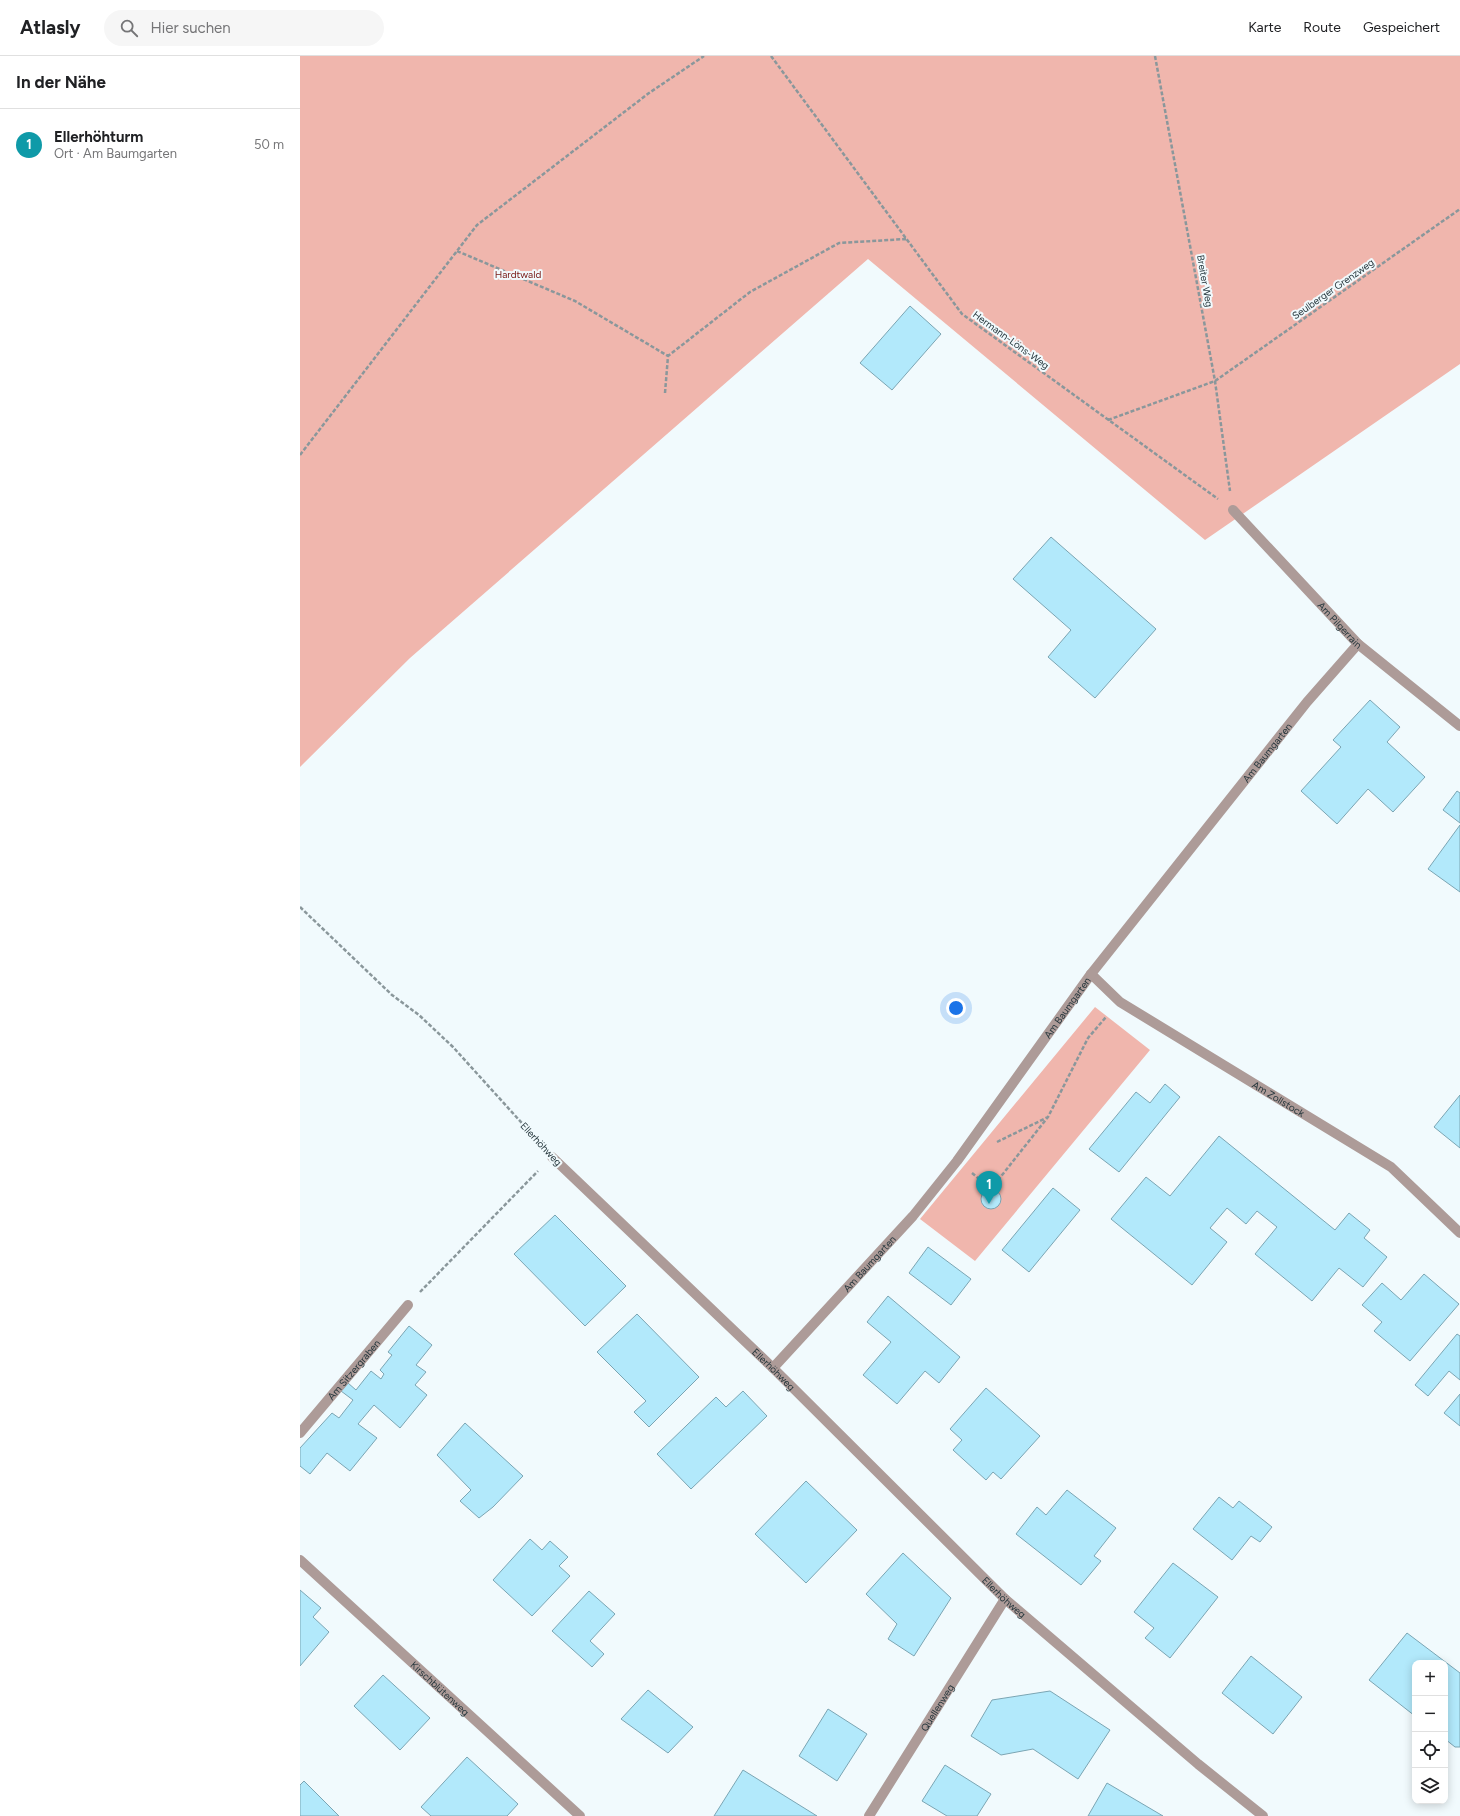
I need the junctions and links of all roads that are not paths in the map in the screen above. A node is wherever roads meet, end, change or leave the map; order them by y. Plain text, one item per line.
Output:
1 (1233, 510) road end
2 (1358, 644) junction
3 (1460, 726) edge
4 (1091, 974) junction
5 (552, 1157) road end
6 (1460, 1233) edge
7 (408, 1305) road end
8 (773, 1368) junction
9 (300, 1434) edge
10 (300, 1560) edge
11 (1005, 1599) junction
12 (580, 1816) edge
13 (870, 1816) edge
14 (1263, 1816) edge

1 - 2 street, Am Pilgerrain
2 - 3 street, Am Pilgerrain
2 - 4 street, Am Baumgarten
4 - 6 street, Am Zollstock
4 - 8 street, Am Baumgarten
5 - 8 street, Ellerhöhweg
7 - 9 street, Am Sitzergraben
8 - 11 street, Ellerhöhweg
10 - 12 street, Kirschblütenweg
11 - 13 street, Quellenweg
11 - 14 street, Ellerhöhweg

